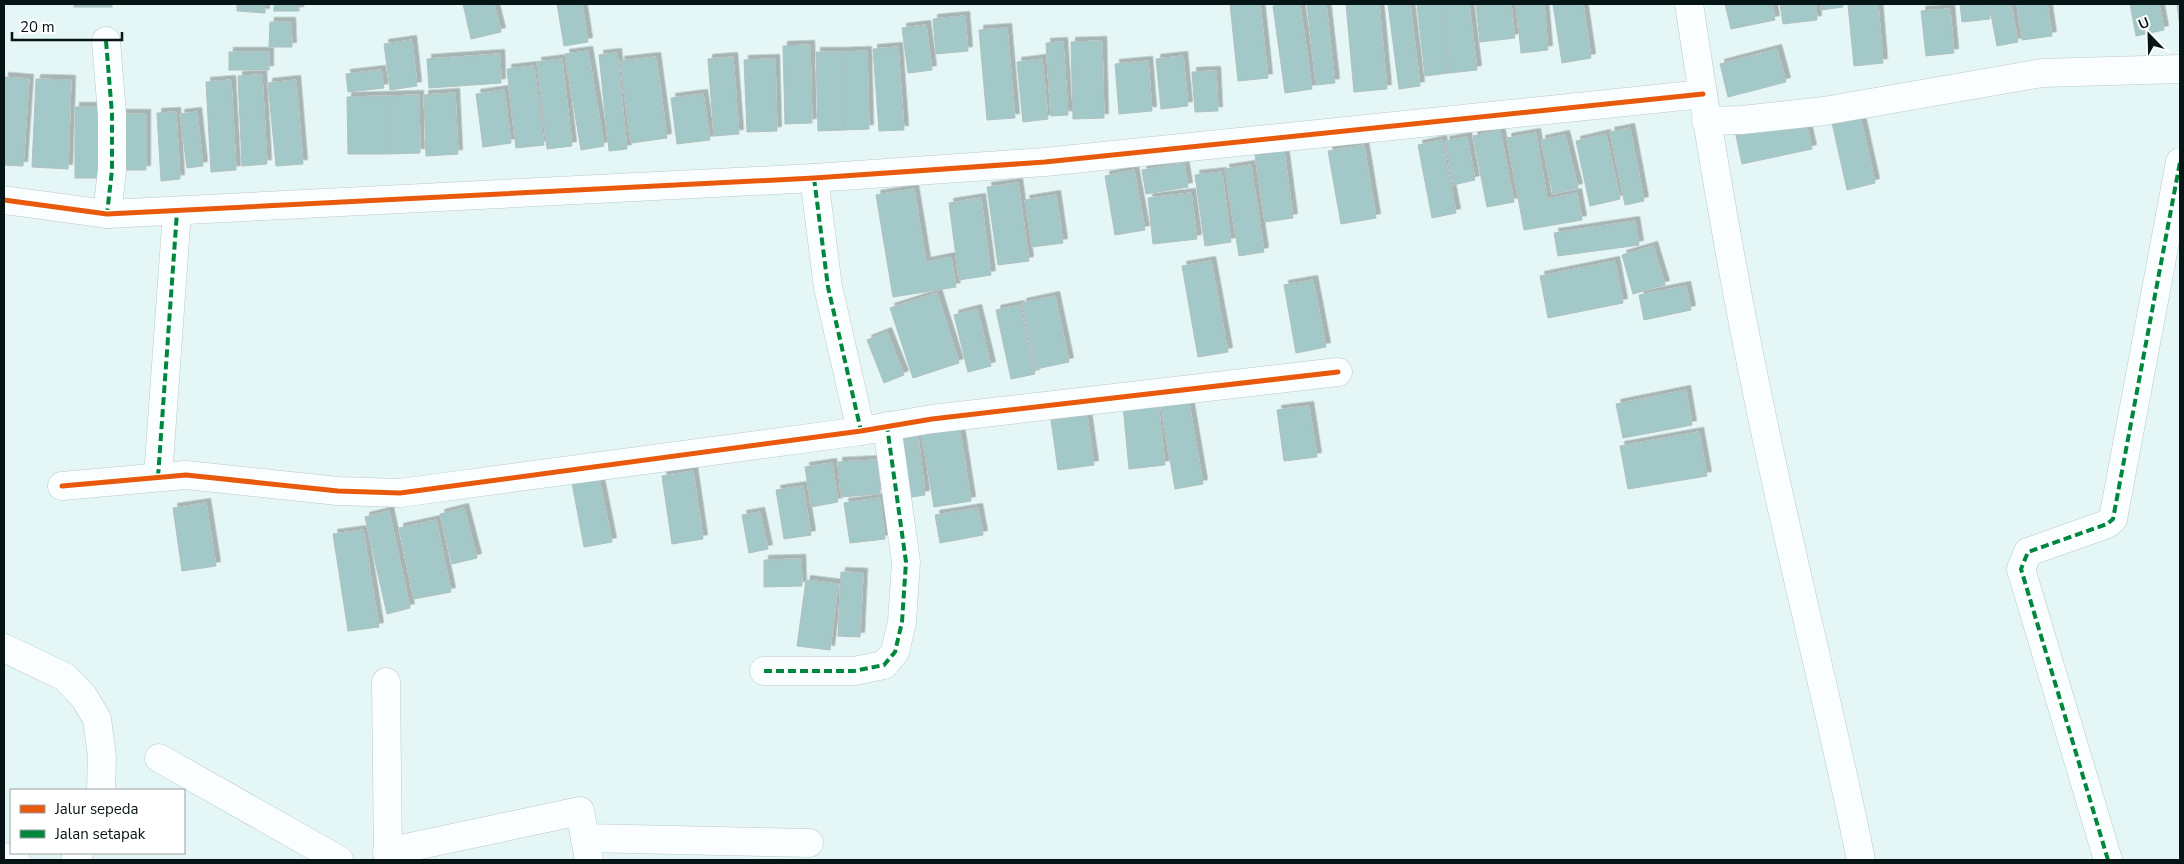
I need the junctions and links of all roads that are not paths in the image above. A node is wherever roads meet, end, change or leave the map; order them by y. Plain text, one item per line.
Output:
1 (1689, 4) edge
2 (106, 41) dead end
3 (2180, 69) edge
4 (1702, 94) junction
5 (1706, 121) junction
6 (2180, 162) edge
7 (814, 178) junction
8 (4, 200) edge
9 (177, 212) junction
10 (107, 214) junction
11 (1338, 372) dead end
12 (874, 429) junction
13 (158, 477) junction
14 (62, 486) dead end
15 (4, 648) edge
16 (764, 671) dead end
17 (386, 682) dead end
18 (158, 758) dead end
19 (101, 789) edge
20 (810, 843) dead end
21 (587, 849) edge
22 (387, 856) edge
23 (4, 857) edge
24 (16, 860) edge
25 (338, 860) edge
26 (1861, 860) edge
27 (2108, 860) edge

1 - 4 street
2 - 10 street
3 - 5 street
4 - 5 street
4 - 7 street
5 - 26 street
6 - 27 street
7 - 9 street
7 - 12 street
8 - 10 street
9 - 10 street
9 - 13 street
11 - 12 street
12 - 13 street
12 - 16 street
13 - 14 street
15 - 19 street
17 - 22 street
18 - 25 street
20 - 21 street
21 - 22 street
23 - 24 street

